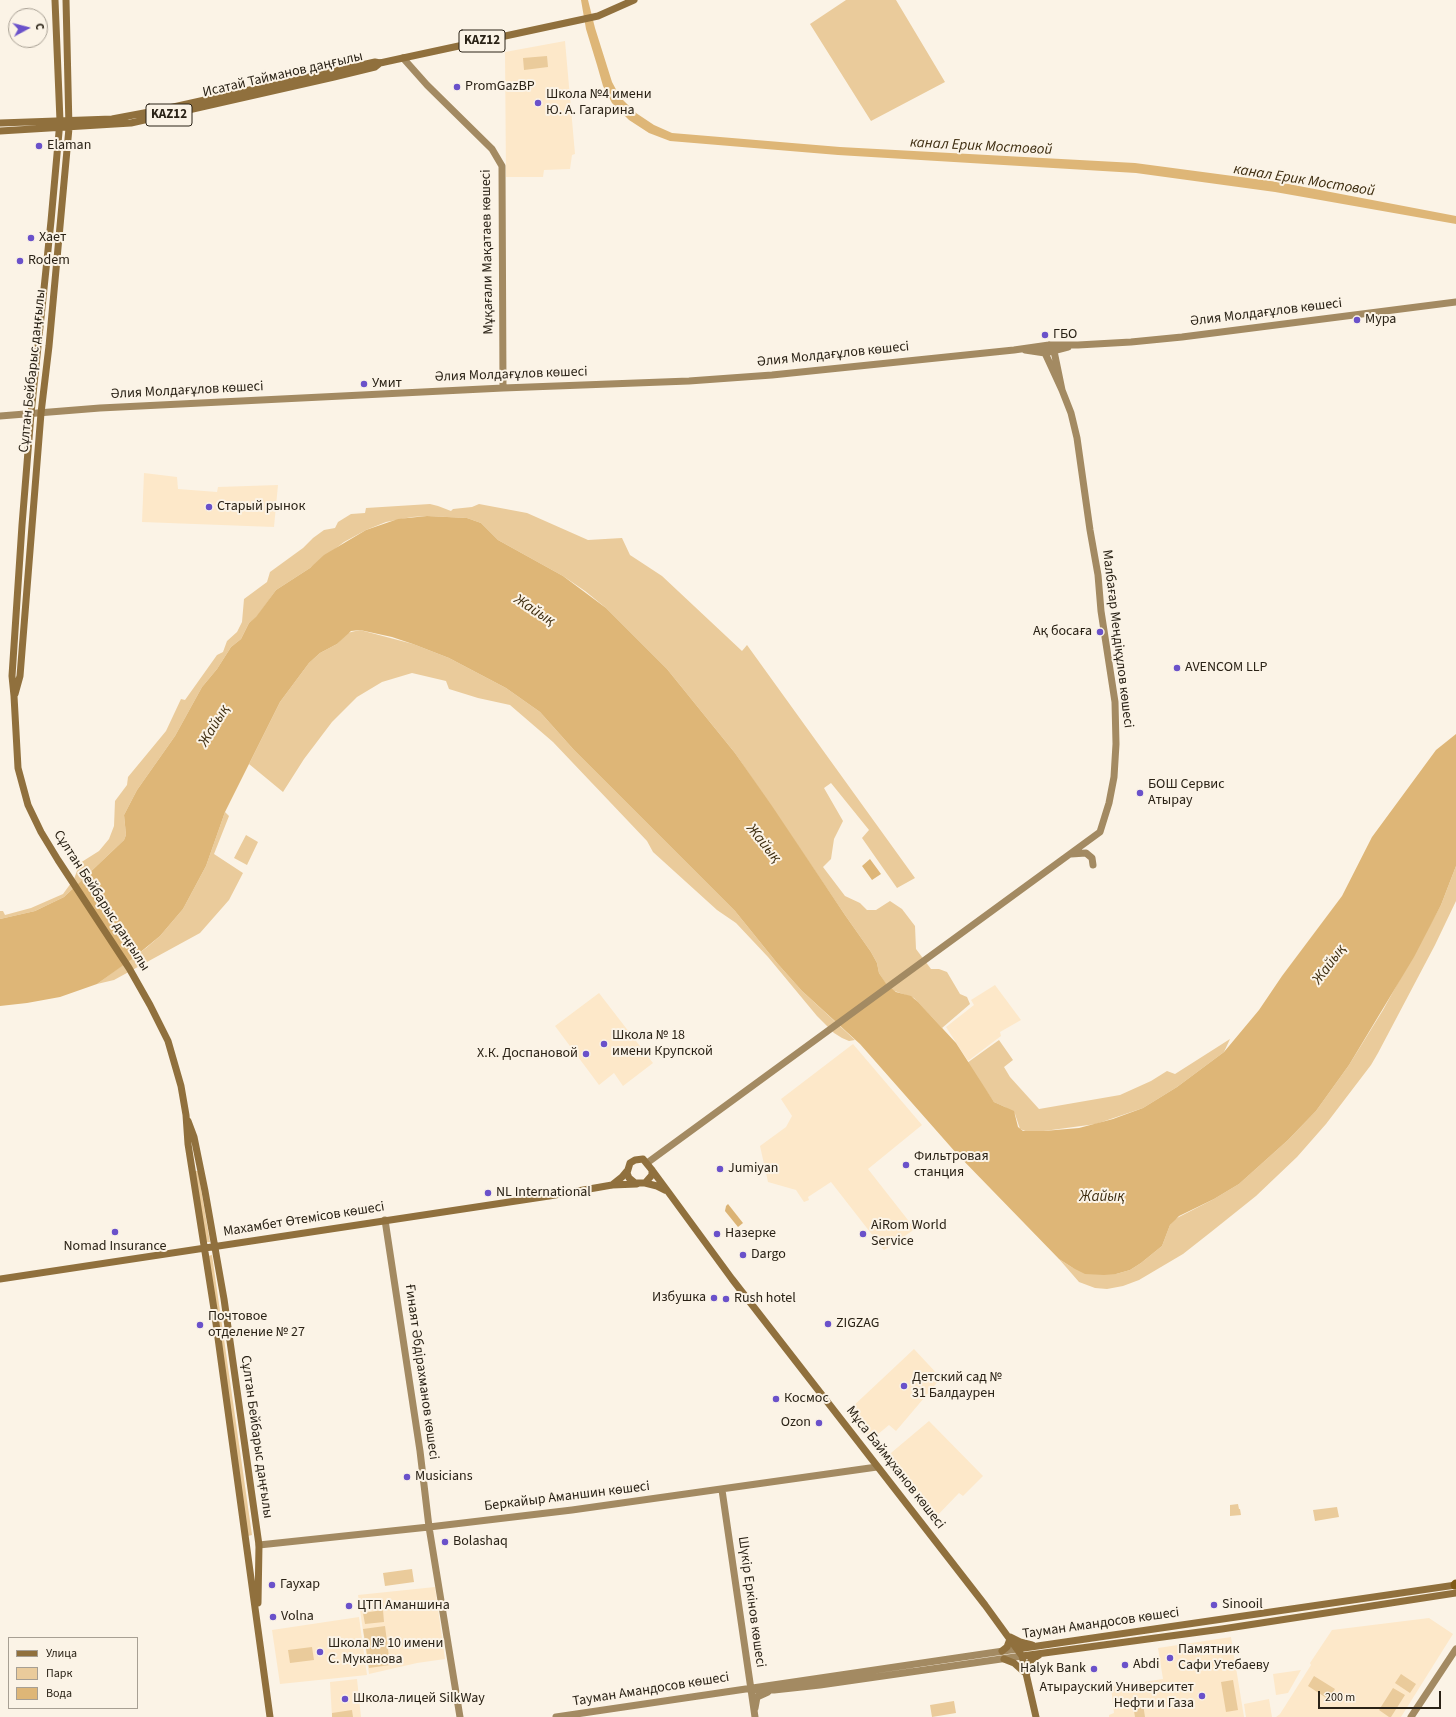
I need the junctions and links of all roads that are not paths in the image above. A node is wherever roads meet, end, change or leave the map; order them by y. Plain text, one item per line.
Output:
1 (55, 0) edge
2 (66, 0) edge
3 (634, 0) edge
4 (403, 58) junction
5 (0, 123) edge
6 (69, 124) junction
7 (59, 125) junction
8 (0, 131) edge
9 (45, 284) junction
10 (55, 285) junction
11 (1456, 302) edge
12 (1049, 344) junction
13 (1078, 345) junction
14 (1021, 349) junction
15 (1054, 351) junction
16 (1034, 352) junction
17 (1045, 353) junction
18 (1054, 367) junction
19 (503, 388) junction
20 (41, 413) junction
21 (31, 414) junction
22 (0, 416) edge
23 (14, 696) junction
24 (1069, 855) junction
25 (1093, 865) dead end
26 (186, 1116) junction
27 (647, 1163) junction
28 (652, 1170) junction
29 (628, 1171) junction
30 (645, 1183) junction
31 (637, 1184) junction
32 (612, 1185) junction
33 (669, 1193) junction
34 (385, 1220) junction
35 (216, 1247) junction
36 (204, 1248) junction
37 (0, 1279) edge
38 (877, 1467) junction
39 (722, 1490) junction
40 (429, 1527) junction
41 (259, 1545) junction
42 (258, 1556) junction
43 (248, 1558) junction
44 (1456, 1587) edge
45 (1008, 1636) junction
46 (1036, 1646) junction
47 (1017, 1649) junction
48 (1456, 1649) edge
49 (1002, 1651) junction
50 (1041, 1654) junction
51 (1022, 1656) junction
52 (1004, 1659) junction
53 (748, 1674) junction
54 (1025, 1676) junction
55 (772, 1687) junction
56 (741, 1689) junction
57 (750, 1689) junction
58 (754, 1716) edge
59 (270, 1717) edge
60 (274, 1717) edge
61 (460, 1717) edge
62 (556, 1717) edge
63 (1036, 1717) edge
64 (1411, 1717) edge

1 - 7 main road, Сұлтан Бейбарыс даңғылы
2 - 6 main road, Сұлтан Бейбарыс даңғылы
3 - 4 main road, Исатай Тайманов даңғылы / KAZ12
4 - 6 main road, Исатай Тайманов даңғылы / KAZ12
4 - 19 main road, Мұқағали Мақатаев көшесі
5 - 7 main road, Исатай Тайманов даңғылы / KAZ12
6 - 7 main road, Исатай Тайманов даңғылы / KAZ12
6 - 10 main road, Сұлтан Бейбарыс даңғылы
7 - 8 main road, Исатай Тайманов даңғылы / KAZ12
7 - 9 main road, Сұлтан Бейбарыс даңғылы
9 - 10 main road
9 - 21 main road, Сұлтан Бейбарыс даңғылы
10 - 20 main road, Сұлтан Бейбарыс даңғылы
11 - 13 main road, Әлия Молдағұлов көшесі
12 - 13 main road, Әлия Молдағұлов көшесі
12 - 14 main road, Әлия Молдағұлов көшесі
12 - 15 main road, Малбағар Меңдіқұлов көшесі
12 - 17 main road
13 - 15 main road, Әлия Молдағұлов көшесі
13 - 18 main road
14 - 16 main road, Әлия Молдағұлов көшесі
14 - 19 main road, Әлия Молдағұлов көшесі
15 - 17 main road, Әлия Молдағұлов көшесі
15 - 18 main road, Малбағар Меңдіқұлов көшесі
16 - 17 main road, Әлия Молдағұлов көшесі
16 - 18 main road
17 - 18 main road, Малбағар Меңдіқұлов көшесі
18 - 24 main road, Малбағар Меңдіқұлов көшесі
19 - 20 main road, Әлия Молдағұлов көшесі
20 - 21 main road, Әлия Молдағұлов көшесі
20 - 23 main road, Сұлтан Бейбарыс даңғылы
21 - 22 main road, Әлия Молдағұлов көшесі
21 - 23 main road, Сұлтан Бейбарыс даңғылы
23 - 26 main road, Сұлтан Бейбарыс даңғылы
24 - 25 main road
24 - 27 main road, Малбағар Меңдіқұлов көшесі
26 - 35 main road, Сұлтан Бейбарыс даңғылы
26 - 36 main road, Сұлтан Бейбарыс даңғылы
27 - 28 main road
27 - 29 main road
28 - 30 main road
28 - 33 main road, Мұса Баймұханов көшесі
29 - 31 main road
29 - 32 main road
30 - 31 main road, Махамбет Өтемісов көшесі
30 - 33 main road
31 - 32 main road, Махамбет Өтемісов көшесі
32 - 34 main road, Махамбет Өтемісов көшесі
33 - 38 main road, Мұса Баймұханов көшесі
34 - 35 main road, Махамбет Өтемісов көшесі
34 - 40 main road, Ғинаят Әбдірахманов көшесі
35 - 36 main road, Махамбет Өтемісов көшесі
35 - 41 main road, Сұлтан Бейбарыс даңғылы
36 - 37 main road, Махамбет Өтемісов көшесі
36 - 43 main road, Сұлтан Бейбарыс даңғылы
38 - 39 main road, Беркайыр Аманшин көшесі
38 - 45 main road, Мұса Баймұханов көшесі
39 - 40 main road, Беркайыр Аманшин көшесі
39 - 53 main road, Шүкір Еркінов көшесі
40 - 41 main road, Беркайыр Аманшин көшесі
40 - 61 main road, Ғинаят Әбдірахманов көшесі
41 - 42 main road, Сұлтан Бейбарыс даңғылы
42 - 43 main road
42 - 60 main road, Сұлтан Бейбарыс даңғылы
43 - 59 main road, Сұлтан Бейбарыс даңғылы
44 - 46 main road, Тауман Амандосов көшесі
44 - 50 main road, Тауман Амандосов көшесі
45 - 46 main road
45 - 47 main road, Мұса Баймұханов көшесі
45 - 49 main road
46 - 47 main road, Тауман Амандосов көшесі
47 - 49 main road, Тауман Амандосов көшесі
47 - 51 main road, Мұса Баймұханов көшесі
48 - 64 main road
49 - 55 main road, Тауман Амандосов көшесі
50 - 51 main road, Тауман Амандосов көшесі
50 - 54 main road
51 - 52 main road, Тауман Амандосов көшесі
51 - 54 main road, Мұса Баймұханов көшесі
52 - 54 main road
52 - 55 main road, Тауман Амандосов көшесі
53 - 55 main road
53 - 56 main road
53 - 57 main road, Шүкір Еркінов көшесі
54 - 63 main road, Мұса Баймұханов көшесі
55 - 57 main road, Тауман Амандосов көшесі
55 - 58 main road
56 - 57 main road, Тауман Амандосов көшесі
56 - 58 main road
56 - 62 main road, Тауман Амандосов көшесі
57 - 58 main road, Шүкір Еркінов көшесі

